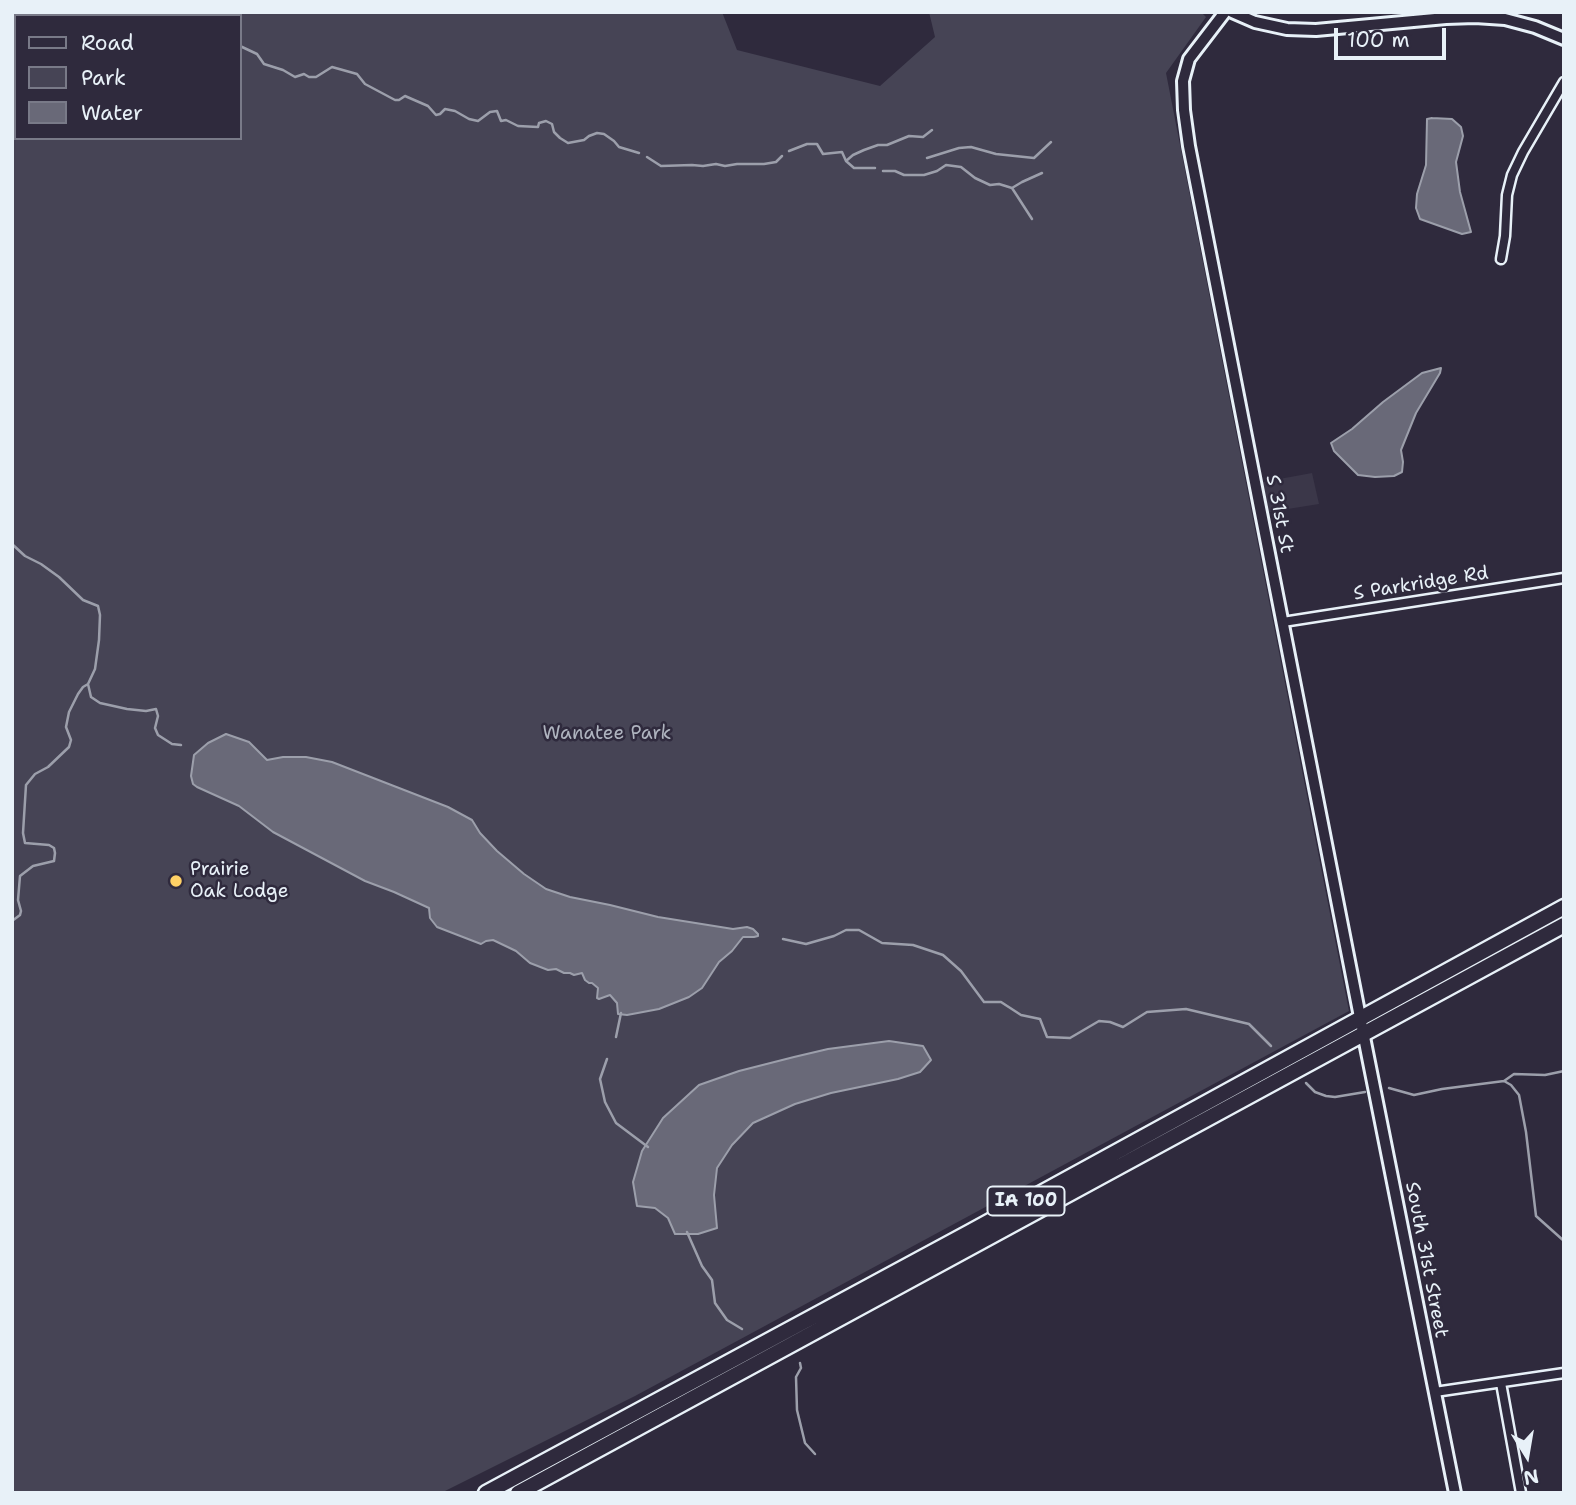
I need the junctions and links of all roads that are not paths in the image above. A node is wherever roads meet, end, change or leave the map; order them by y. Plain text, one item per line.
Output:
1 (1225, 12) edge
2 (1232, 12) edge
3 (1564, 38) edge
4 (1564, 82) edge
5 (1501, 260) dead end
6 (1564, 578) edge
7 (1283, 622) junction
8 (1564, 907) edge
9 (1564, 925) edge
10 (1360, 1017) junction
11 (1363, 1033) junction
12 (1564, 1373) edge
13 (1501, 1383) junction
14 (1435, 1392) junction
15 (486, 1493) edge
16 (518, 1493) edge
17 (1455, 1493) edge
18 (1521, 1493) edge

1 - 7 street, S 31st St
2 - 3 street
4 - 5 street
6 - 7 street, S Parkridge Rd
7 - 10 street, S 31st St
8 - 10 highway, IA 100
9 - 11 highway, IA 100
10 - 11 street, S 31st St
10 - 15 highway, IA 100
11 - 14 street, South 31st Street
11 - 16 highway, IA 100
12 - 13 street
13 - 14 street
13 - 18 street
14 - 17 street, South 31st Street

